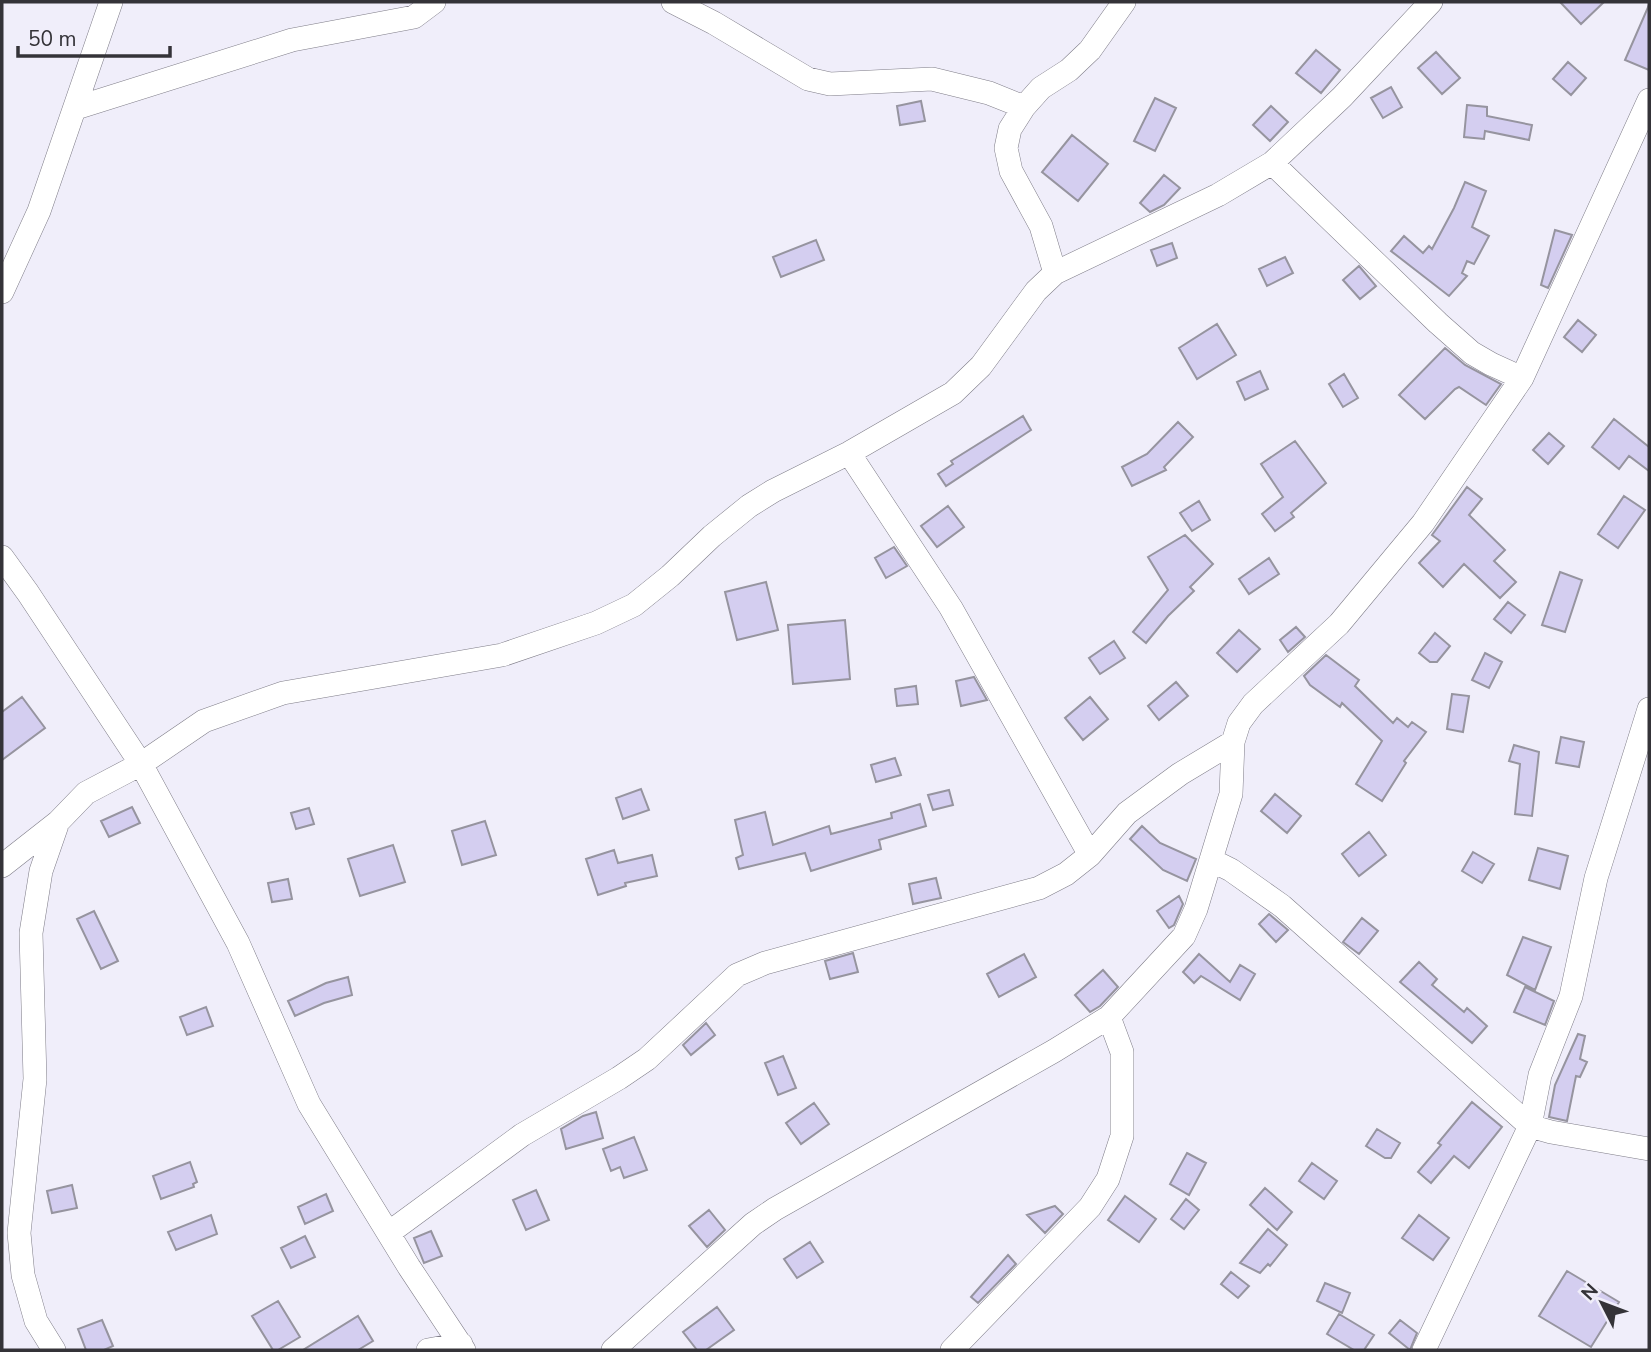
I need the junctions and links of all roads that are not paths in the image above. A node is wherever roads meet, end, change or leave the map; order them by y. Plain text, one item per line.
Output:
1 (111, 2) edge
2 (434, 2) edge
3 (673, 2) edge
4 (1124, 2) edge
5 (1430, 2) edge
6 (1649, 100) edge
7 (1024, 107) junction
8 (76, 108) junction
9 (1272, 163) junction
10 (1055, 273) junction
11 (2, 292) edge
12 (1522, 378) junction
13 (849, 453) junction
14 (2, 558) edge
15 (1649, 709) edge
16 (1233, 742) junction
17 (141, 764) junction
18 (58, 822) junction
19 (1090, 855) junction
20 (1211, 860) junction
21 (2, 866) edge
22 (1109, 1017) junction
23 (1530, 1126) junction
24 (1649, 1149) edge
25 (390, 1232) junction
26 (462, 1347) edge
27 (54, 1350) edge
28 (428, 1350) edge
29 (613, 1350) edge
30 (952, 1350) edge
31 (1424, 1350) edge

1 - 8 street
2 - 8 street
3 - 7 street
4 - 7 street
5 - 9 street
6 - 12 street
7 - 10 street
8 - 11 street
9 - 10 street
9 - 12 street
10 - 13 street
12 - 16 street
13 - 17 street
13 - 19 street
14 - 17 street
15 - 23 street
16 - 19 street
16 - 20 street
17 - 18 street
17 - 25 street
18 - 21 street
18 - 27 street
19 - 25 street
20 - 22 street
20 - 23 street
22 - 29 street
22 - 30 street
23 - 24 street
23 - 31 street
25 - 26 street
26 - 28 street

